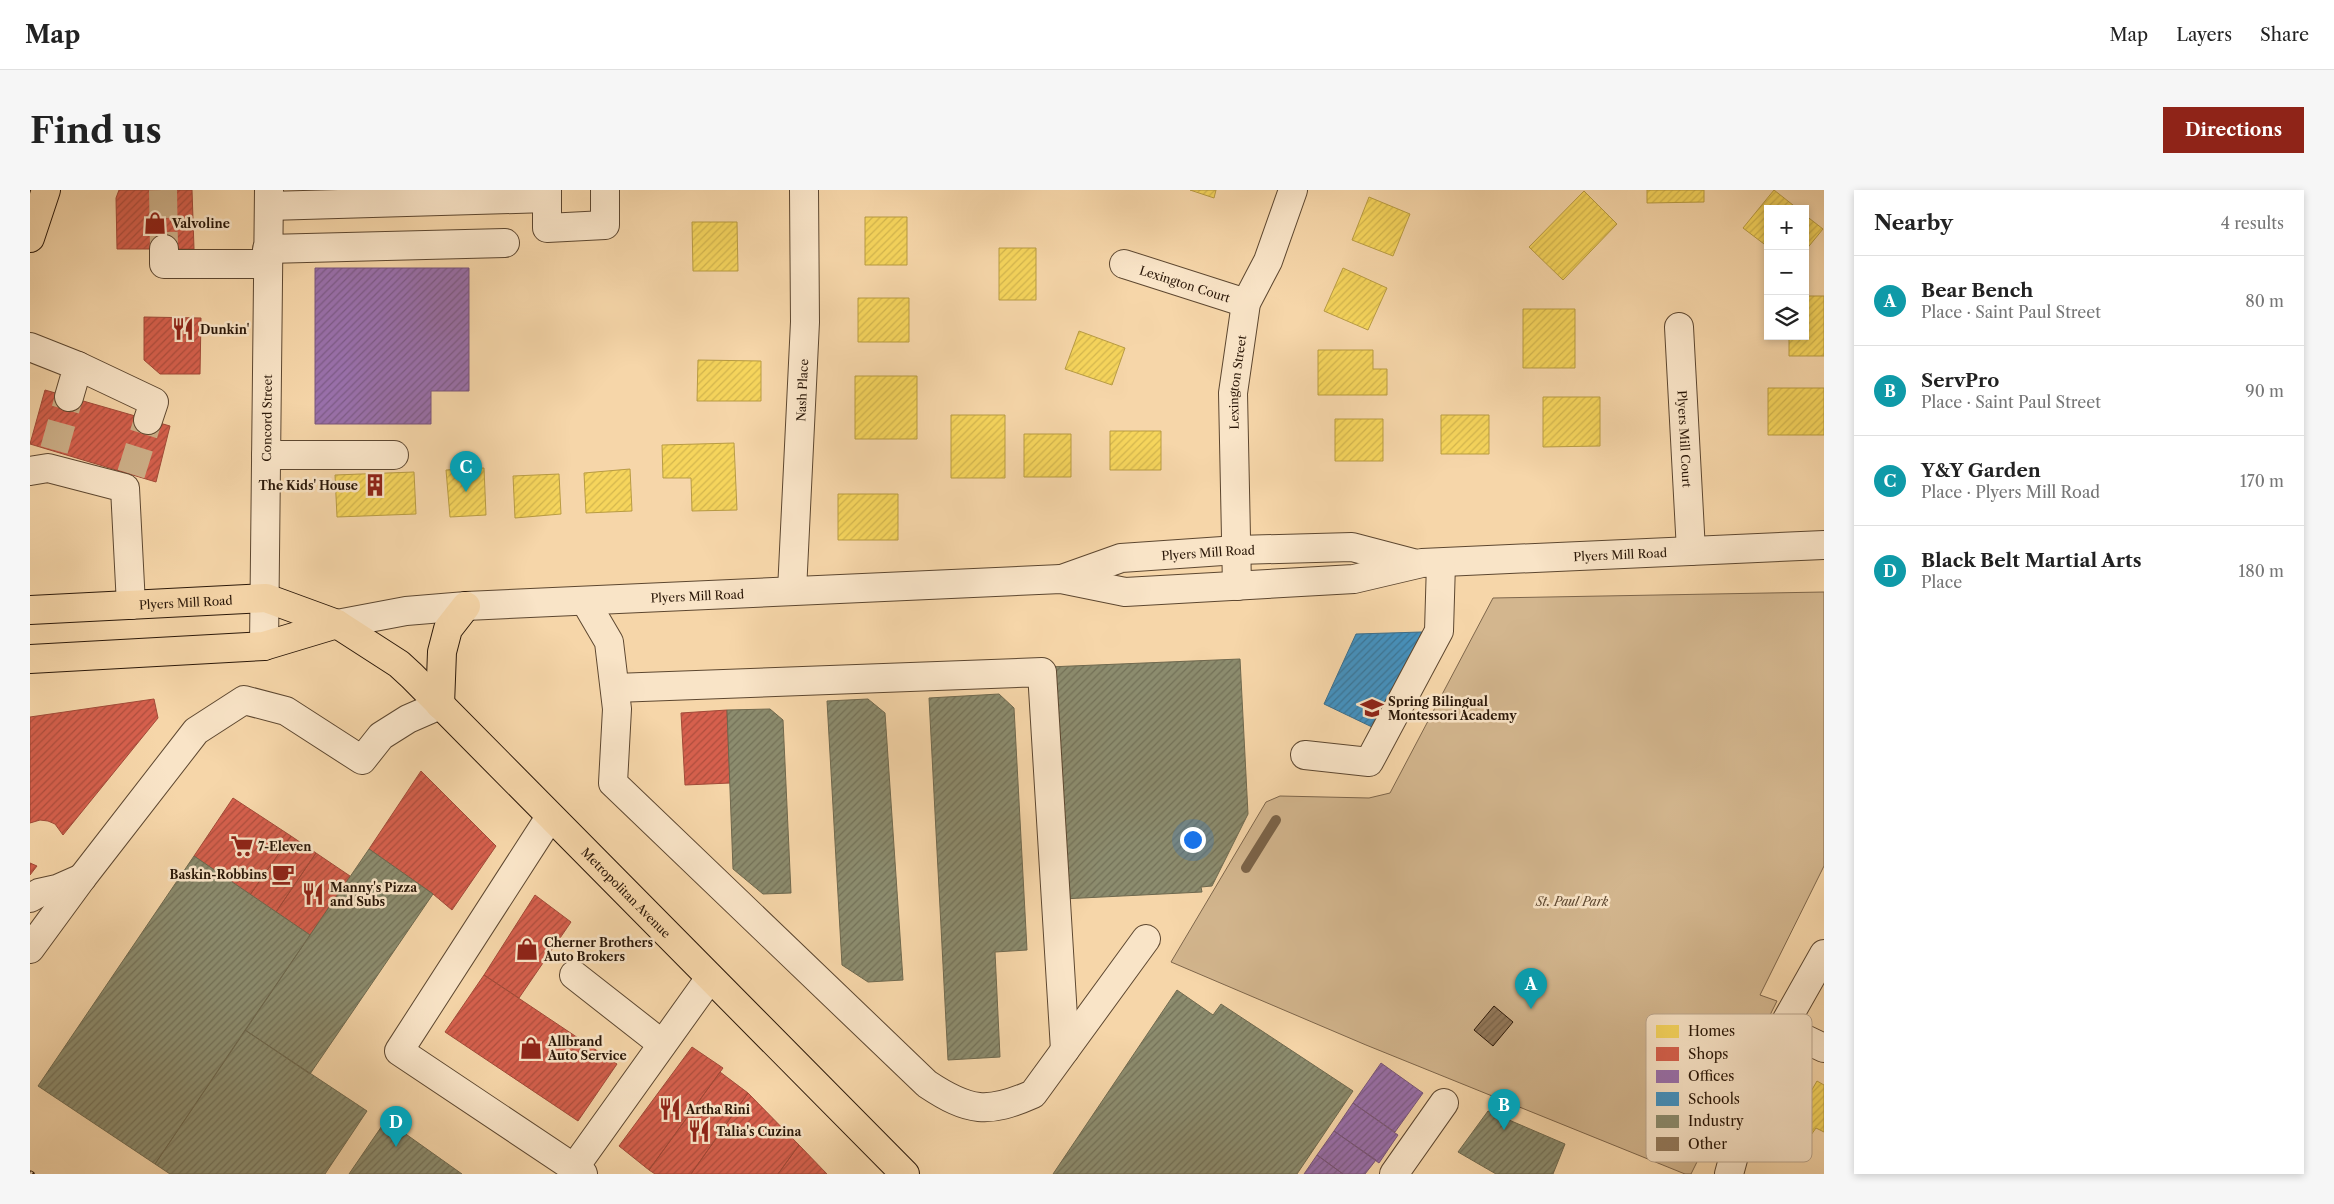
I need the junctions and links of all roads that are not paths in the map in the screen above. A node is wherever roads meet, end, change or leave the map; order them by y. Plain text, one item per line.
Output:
1 (46, 190) edge
2 (605, 190) edge
3 (804, 190) edge
4 (1293, 190) edge
5 (547, 194) edge
6 (269, 198) edge
7 (30, 238) edge
8 (505, 243) dead end
9 (164, 250) tunnel mouth
10 (267, 256) junction
11 (1124, 264) dead end
12 (1246, 303) junction
13 (1679, 327) dead end
14 (30, 347) edge
15 (78, 366) junction
16 (69, 397) tunnel mouth
17 (148, 420) tunnel mouth
18 (266, 455) junction
19 (394, 455) dead end
20 (44, 463) edge
21 (1824, 545) edge
22 (1237, 550) junction
23 (1691, 550) junction
24 (1429, 563) junction
25 (1061, 579) junction
26 (1237, 586) junction
27 (792, 591) junction
28 (266, 598) junction
29 (585, 601) junction
30 (131, 605) junction
31 (466, 606) junction
32 (30, 610) edge
33 (337, 624) junction
34 (264, 646) junction
35 (30, 659) edge
36 (615, 688) junction
37 (440, 705) junction
38 (1305, 755) dead end
39 (550, 817) junction
40 (82, 878) junction
41 (30, 898) edge
42 (1146, 939) dead end
43 (30, 949) edge
44 (1824, 954) edge
45 (574, 975) dead end
46 (710, 978) junction
47 (1792, 1014) edge
48 (1812, 1042) edge
49 (662, 1044) junction
50 (1824, 1048) edge
51 (1065, 1050) junction
52 (1444, 1103) dead end
53 (576, 1172) edge
54 (905, 1174) edge
55 (1394, 1174) edge

1 - 7 main road
2 - 5 street
3 - 27 street, Nash Place
4 - 12 street, Lexington Street
5 - 6 street
6 - 10 street, Concord Street
8 - 10 street
9 - 10 street
10 - 18 street, Concord Street
11 - 12 street, Lexington Court
12 - 22 street, Lexington Street
13 - 23 street, Plyers Mill Court
14 - 15 street
15 - 16 street
15 - 17 street
18 - 19 street
18 - 28 street, Concord Street
20 - 30 street
21 - 23 street, Plyers Mill Road
22 - 24 street, Plyers Mill Road
22 - 25 street, Plyers Mill Road
22 - 26 street, Lexington Street
23 - 24 street, Plyers Mill Road
24 - 26 street, Plyers Mill Road
24 - 38 street
25 - 26 street, Plyers Mill Road
25 - 27 street, Plyers Mill Road
27 - 29 street, Plyers Mill Road
28 - 30 main road, Plyers Mill Road
28 - 33 main road, Plyers Mill Road
28 - 34 street, Concord Street
29 - 31 street, Plyers Mill Road
29 - 36 street
30 - 32 main road, Plyers Mill Road
31 - 33 street, Plyers Mill Road
31 - 37 main road
33 - 34 main road, Plyers Mill Road
33 - 37 main road, Metropolitan Avenue
34 - 35 main road, Plyers Mill Road
36 - 51 street
36 - 51 street
37 - 39 main road, Metropolitan Avenue
37 - 40 street
39 - 46 main road, Metropolitan Avenue
39 - 53 street
40 - 41 street
40 - 43 street
42 - 51 street
44 - 47 street
45 - 49 street
46 - 49 street
46 - 54 main road, Metropolitan Avenue
48 - 50 street
49 - 53 street
52 - 55 street

